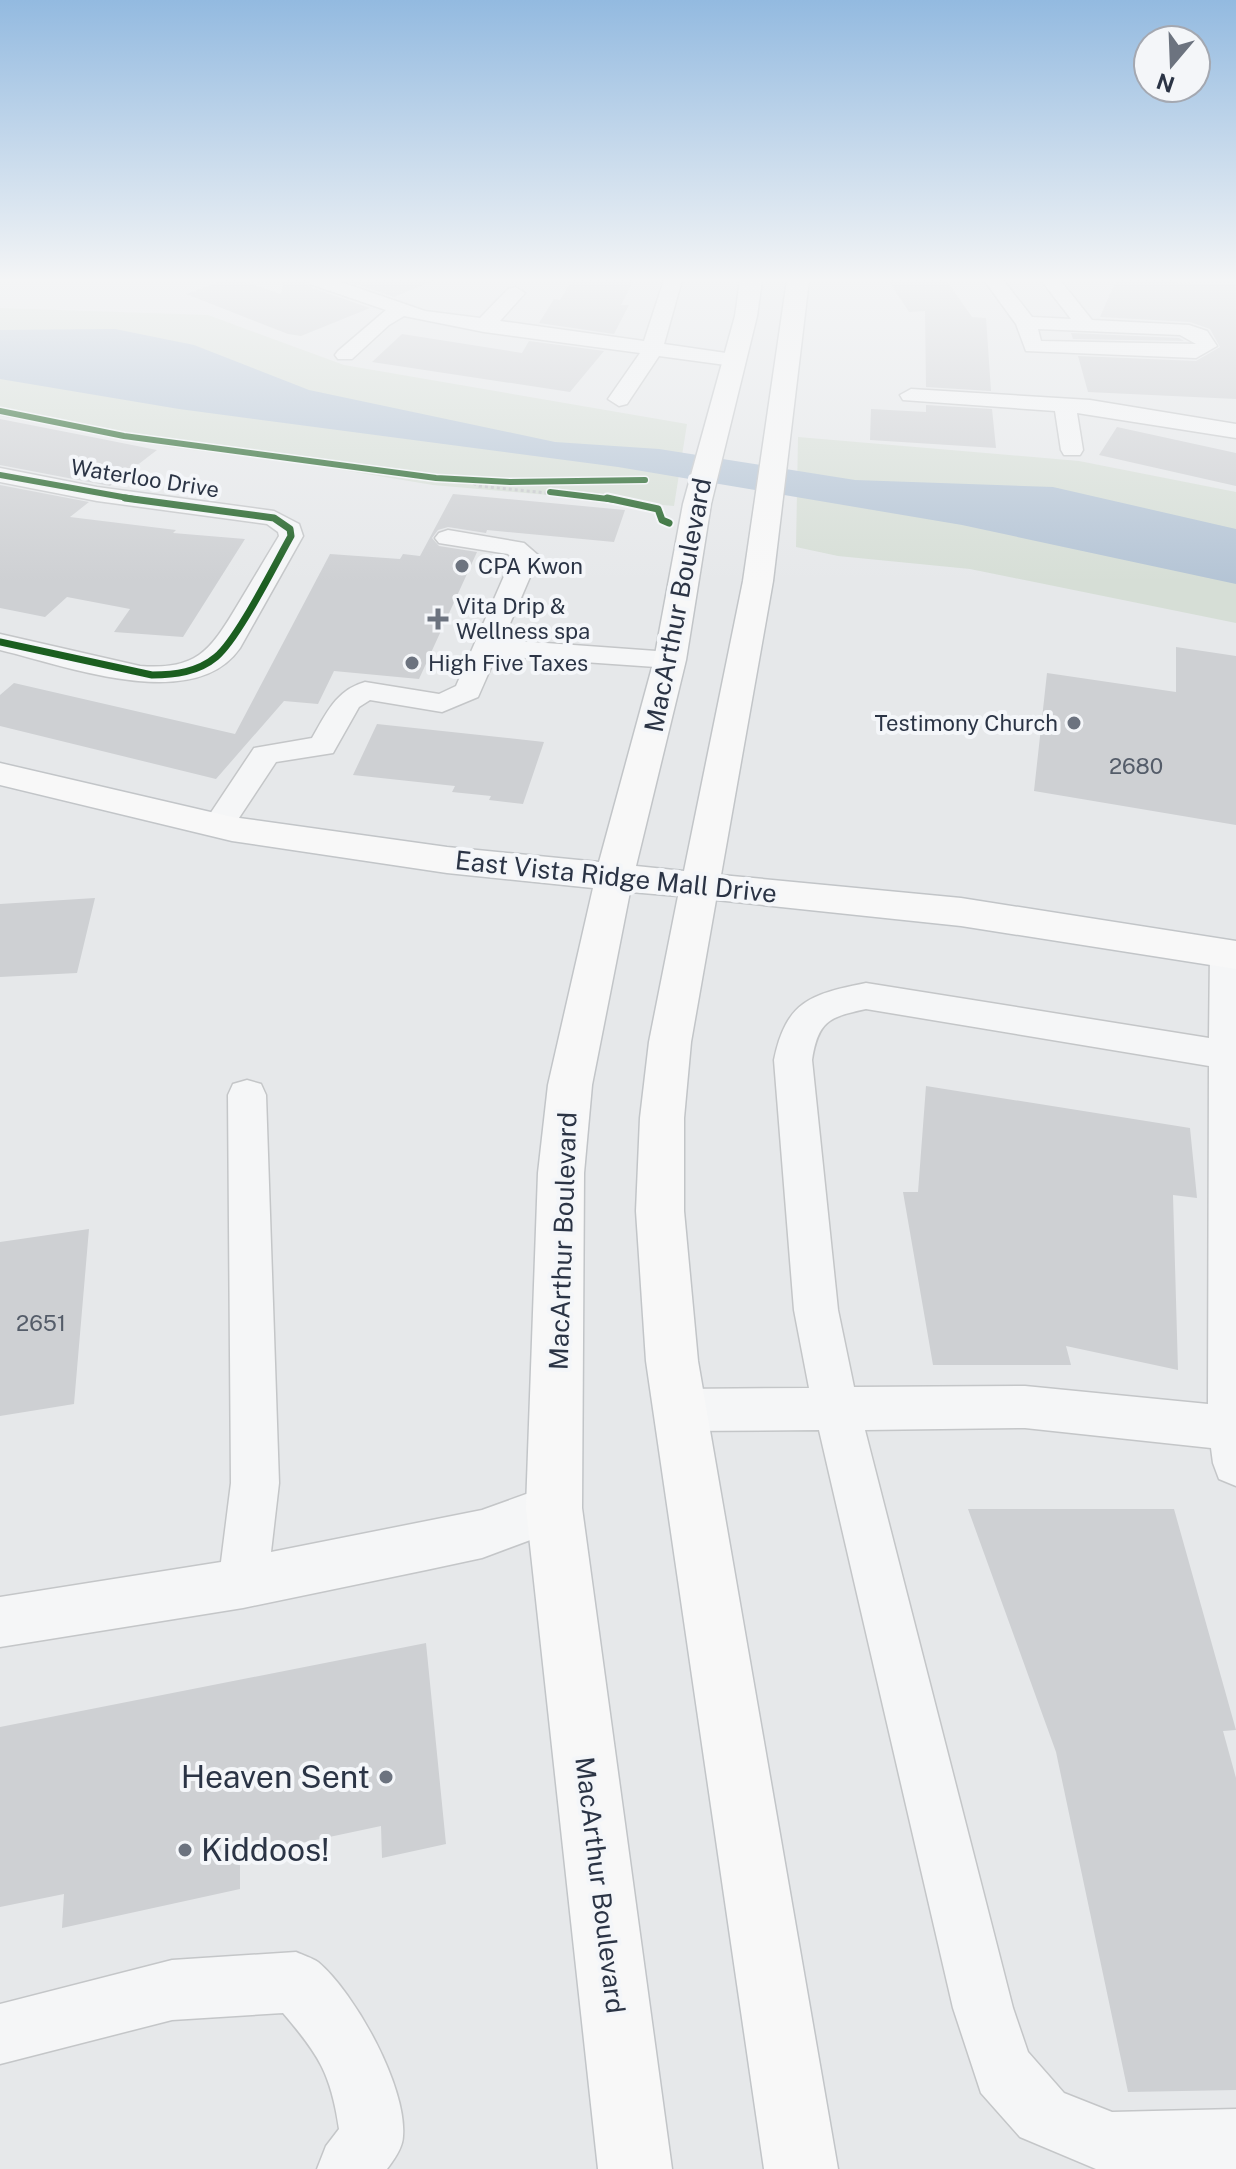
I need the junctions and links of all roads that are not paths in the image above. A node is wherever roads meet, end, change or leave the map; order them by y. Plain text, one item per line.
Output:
1 (631, 381) edge
2 (728, 381) edge
3 (785, 381) edge
4 (1036, 381) edge
5 (1036, 388) junction
6 (911, 395) dead end
7 (619, 399) dead end
8 (1065, 405) junction
9 (1236, 431) edge
10 (1072, 450) dead end
11 (0, 475) edge
12 (448, 538) dead end
13 (3, 646) edge
14 (486, 647) junction
15 (670, 660) junction
16 (0, 774) edge
17 (218, 826) junction
18 (614, 878) junction
19 (701, 887) junction
20 (1232, 954) edge
21 (1229, 1055) junction
22 (247, 1095) dead end
23 (836, 1407) junction
24 (680, 1410) junction
25 (1234, 1446) edge
26 (554, 1508) junction
27 (243, 1583) junction
28 (0, 1622) edge
29 (0, 2034) edge
30 (1236, 2141) edge
31 (349, 2169) edge
32 (635, 2169) edge
33 (801, 2169) edge

1 - 7 street
2 - 15 main road, MacArthur Boulevard
3 - 19 main road
4 - 5 street
5 - 6 street
5 - 8 street
8 - 9 street
8 - 10 street
11 - 13 street, Waterloo Drive
12 - 14 street
14 - 15 street
14 - 17 street
15 - 18 main road, MacArthur Boulevard
16 - 17 main road, East Vista Ridge Mall Drive
17 - 18 main road, East Vista Ridge Mall Drive
18 - 19 main road, East Vista Ridge Mall Drive
18 - 26 main road, MacArthur Boulevard
19 - 20 main road, East Vista Ridge Mall Drive
19 - 24 main road
20 - 21 street
21 - 23 street
21 - 25 street
22 - 27 street
23 - 24 street
23 - 25 street
23 - 30 street
24 - 33 main road
26 - 27 street
26 - 32 main road, MacArthur Boulevard
27 - 28 street
29 - 31 street

